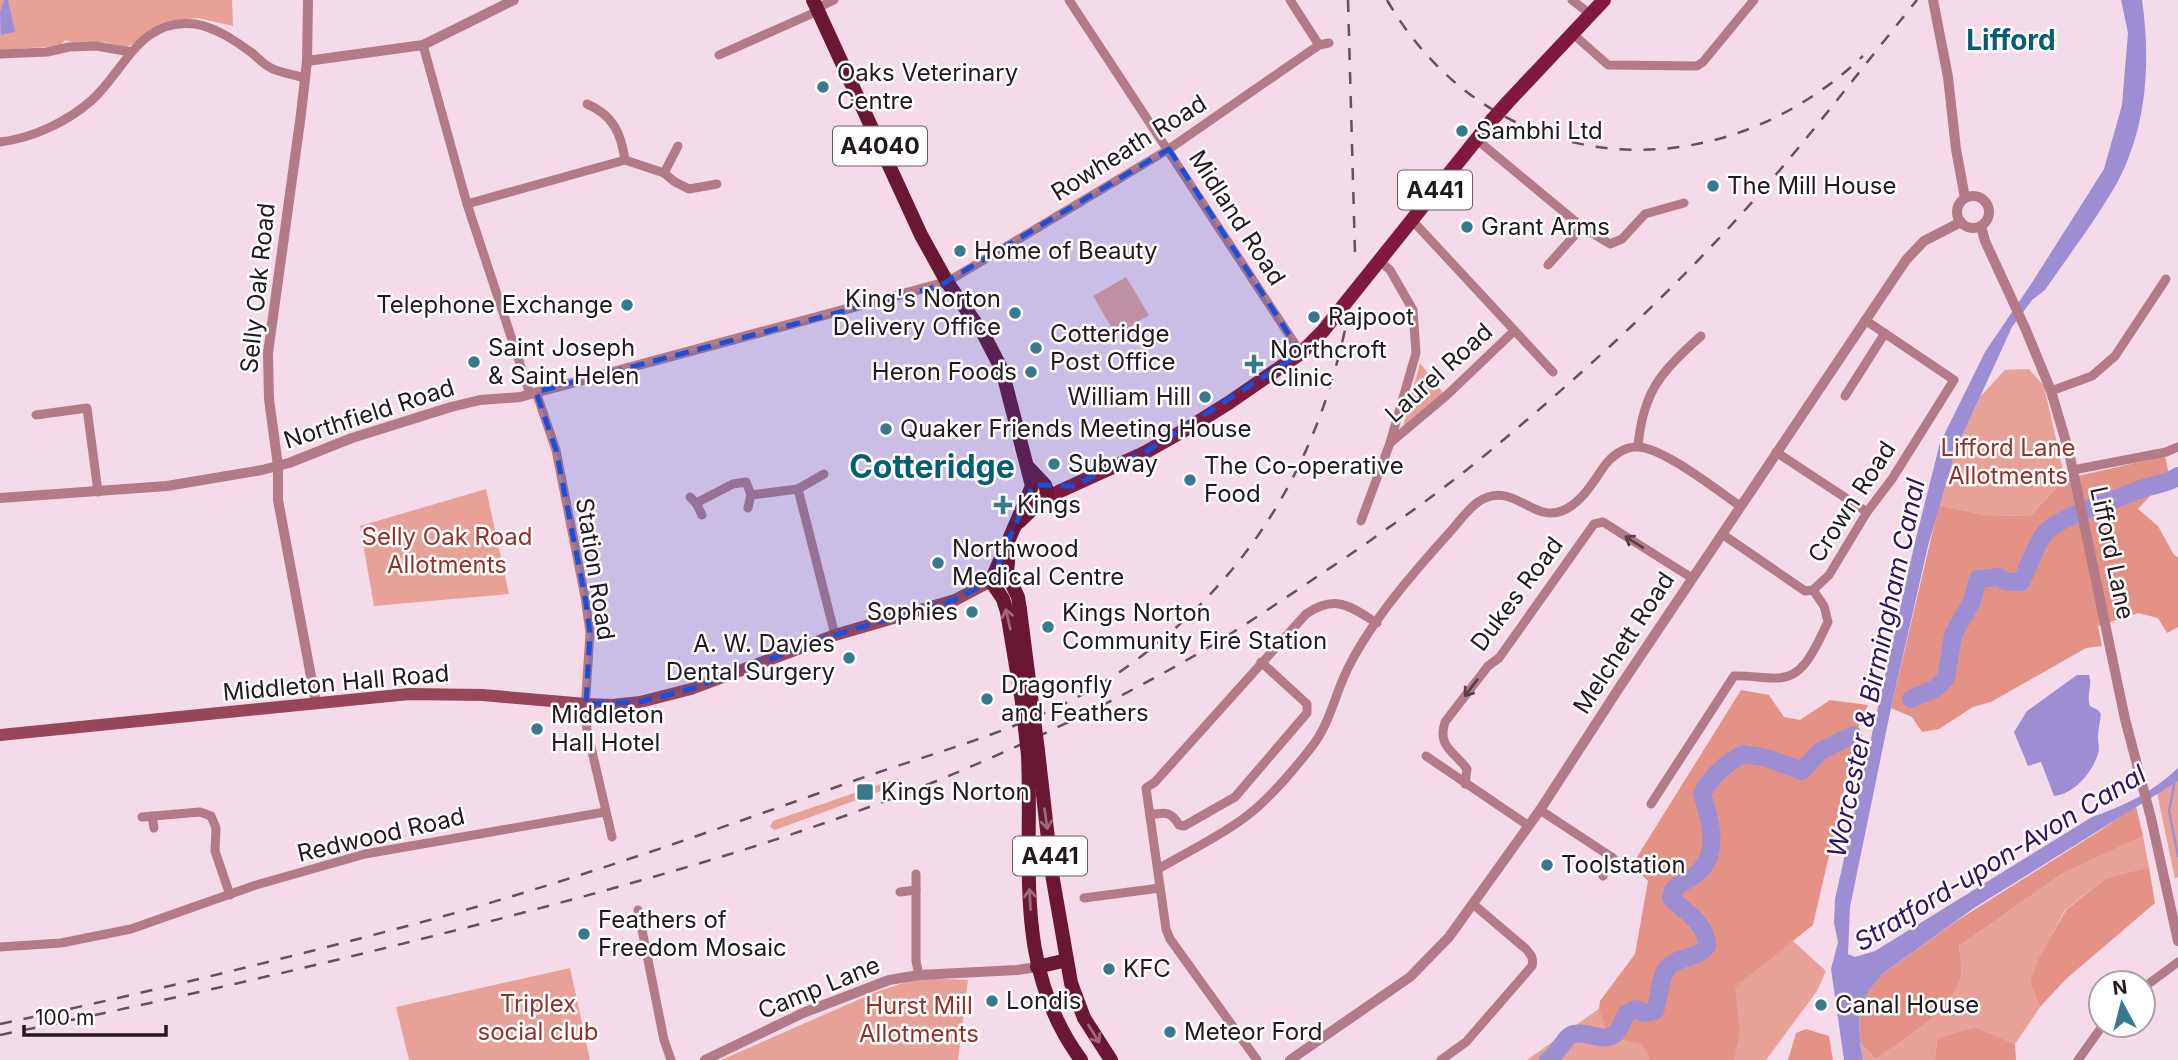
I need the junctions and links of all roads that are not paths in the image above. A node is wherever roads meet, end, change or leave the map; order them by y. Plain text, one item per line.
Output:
1 (309, 0) edge
2 (514, 0) edge
3 (834, 0) edge
4 (1069, 0) edge
5 (1290, 0) edge
6 (1572, 0) edge
7 (1604, 0) edge
8 (1755, 0) edge
9 (1933, 0) edge
10 (816, 6) edge
11 (1590, 14) junction
12 (1573, 34) junction
13 (1329, 43) dead end
14 (423, 45) junction
15 (1319, 45) junction
16 (131, 52) junction
17 (0, 54) edge
18 (719, 55) dead end
19 (307, 61) junction
20 (304, 78) junction
21 (587, 104) dead end
22 (1476, 139) junction
23 (0, 142) edge
24 (678, 146) dead end
25 (1169, 149) junction
26 (625, 160) junction
27 (664, 173) junction
28 (717, 184) dead end
29 (1965, 198) junction
30 (1684, 203) dead end
31 (467, 204) junction
32 (1411, 219) junction
33 (1961, 222) junction
34 (1981, 226) junction
35 (1582, 228) junction
36 (1379, 260) junction
37 (1548, 265) dead end
38 (2166, 279) dead end
39 (947, 282) junction
40 (1865, 320) junction
41 (1513, 332) junction
42 (1885, 334) junction
43 (1701, 336) dead end
44 (1301, 353) junction
45 (1553, 372) dead end
46 (2051, 391) junction
47 (533, 393) junction
48 (1845, 396) dead end
49 (36, 415) dead end
50 (1390, 443) junction
51 (1638, 446) junction
52 (2178, 447) edge
53 (1776, 452) junction
54 (278, 466) junction
55 (2073, 470) junction
56 (824, 474) dead end
57 (799, 489) junction
58 (1040, 491) junction
59 (98, 492) junction
60 (751, 495) junction
61 (0, 498) edge
62 (1740, 506) junction
63 (748, 508) dead end
64 (1867, 512) junction
65 (702, 515) dead end
66 (1361, 522) dead end
67 (1721, 534) junction
68 (1692, 578) junction
69 (999, 579) junction
70 (1812, 590) junction
71 (1377, 623) junction
72 (835, 635) junction
73 (1261, 662) junction
74 (316, 703) junction
75 (586, 704) junction
76 (0, 735) edge
77 (1426, 756) dead end
78 (1032, 757) junction
79 (1465, 784) junction
80 (1651, 804) dead end
81 (1540, 810) junction
82 (605, 812) junction
83 (1150, 815) junction
84 (1529, 826) junction
85 (154, 828) dead end
86 (612, 837) dead end
87 (1158, 869) junction
88 (916, 874) dead end
89 (1603, 876) dead end
90 (1160, 888) junction
91 (916, 890) junction
92 (900, 892) dead end
93 (230, 895) junction
94 (1084, 898) dead end
95 (1473, 904) junction
96 (638, 910) dead end
97 (2178, 941) edge
98 (0, 947) edge
99 (1067, 960) junction
100 (2178, 962) edge
101 (1037, 967) junction
102 (919, 975) junction
103 (2157, 978) edge
104 (2093, 1039) edge
105 (671, 1060) edge
106 (705, 1060) edge
107 (1082, 1060) edge
108 (1111, 1060) edge
109 (1257, 1060) edge
110 (1290, 1060) edge
111 (1441, 1060) edge
112 (2078, 1060) edge

1 - 19 street, Selly Oak Road
2 - 14 street
3 - 10 street
4 - 25 street, Midland Road
5 - 15 street
6 - 11 street
7 - 11 main road, A441
8 - 12 street
9 - 29 street
10 - 18 street
10 - 39 highway, A4040
11 - 12 main road, A441
12 - 22 main road, A441, bridge
13 - 15 street, Rowheath Road
14 - 19 street
14 - 31 street, Station Road
15 - 25 street, Rowheath Road
16 - 17 street
16 - 20 street
16 - 23 street
19 - 20 street, Selly Oak Road
20 - 54 street, Selly Oak Road
21 - 26 street
22 - 32 main road, A441
22 - 35 street
24 - 27 street
25 - 39 street, Rowheath Road
25 - 44 street, Midland Road
26 - 27 street
26 - 31 street
27 - 28 street
29 - 33 street
29 - 34 street, Lifford Lane
30 - 35 street
31 - 47 street, Station Road
32 - 36 main road, A441
32 - 41 street
33 - 34 street
33 - 40 street, Melchett Road
34 - 46 street, Lifford Lane
35 - 37 street
36 - 44 main road, A441
36 - 50 street
38 - 46 street
39 - 47 street, Northfield Road
39 - 58 highway, A4040
40 - 42 street
40 - 53 street, Melchett Road
41 - 45 street
41 - 50 street, Laurel Road
42 - 48 street
42 - 64 street, Crown Road
43 - 51 street
44 - 58 main road, A441
46 - 55 street, Lifford Lane
47 - 54 street, Northfield Road
47 - 75 street, Station Road
49 - 59 street
50 - 66 street
51 - 62 street
51 - 71 street
52 - 55 street
53 - 62 street, Melchett Road
53 - 64 street
54 - 59 street, Northfield Road
54 - 74 street, Selly Oak Road
55 - 97 street, Lifford Lane
56 - 57 street
57 - 60 street
57 - 72 street
58 - 69 highway
59 - 61 street, Northfield Road
60 - 63 street
60 - 65 street
62 - 67 street, Melchett Road
64 - 70 street, Crown Road
67 - 68 street, Melchett Road
67 - 70 street
68 -> 79 street, Dukes Road
68 - 81 street, Melchett Road
69 - 72 main road, Middleton Hall Road
78 -> 69 highway, A441, bridge
69 - 78 highway, bridge
70 - 80 street, Crown Road
71 - 73 street
71 - 87 street
72 - 75 main road, Middleton Hall Road
73 - 83 street
73 - 83 street
74 - 75 main road, Middleton Hall Road
74 - 76 main road, Middleton Hall Road
75 - 82 street, Station Road
77 - 79 street
78 -> 99 highway, A441
101 -> 78 highway, A441
79 - 84 street
81 - 84 street, Melchett Road
81 - 89 street
82 - 86 street, Station Road
82 - 93 street, Redwood Road
83 - 87 street
84 - 95 street, Melchett Road
85 - 93 street
87 - 90 street
88 - 91 street
90 - 94 street
90 - 109 street
91 - 92 street
91 - 102 street
93 - 98 street, Redwood Road
95 - 110 street, Melchett Road
95 - 111 street
96 - 105 street
99 - 101 highway
99 -> 108 highway, A441
100 - 103 street
101 - 102 street, Camp Lane
101 - 107 highway, A441
102 - 106 street, Camp Lane
104 - 112 street

